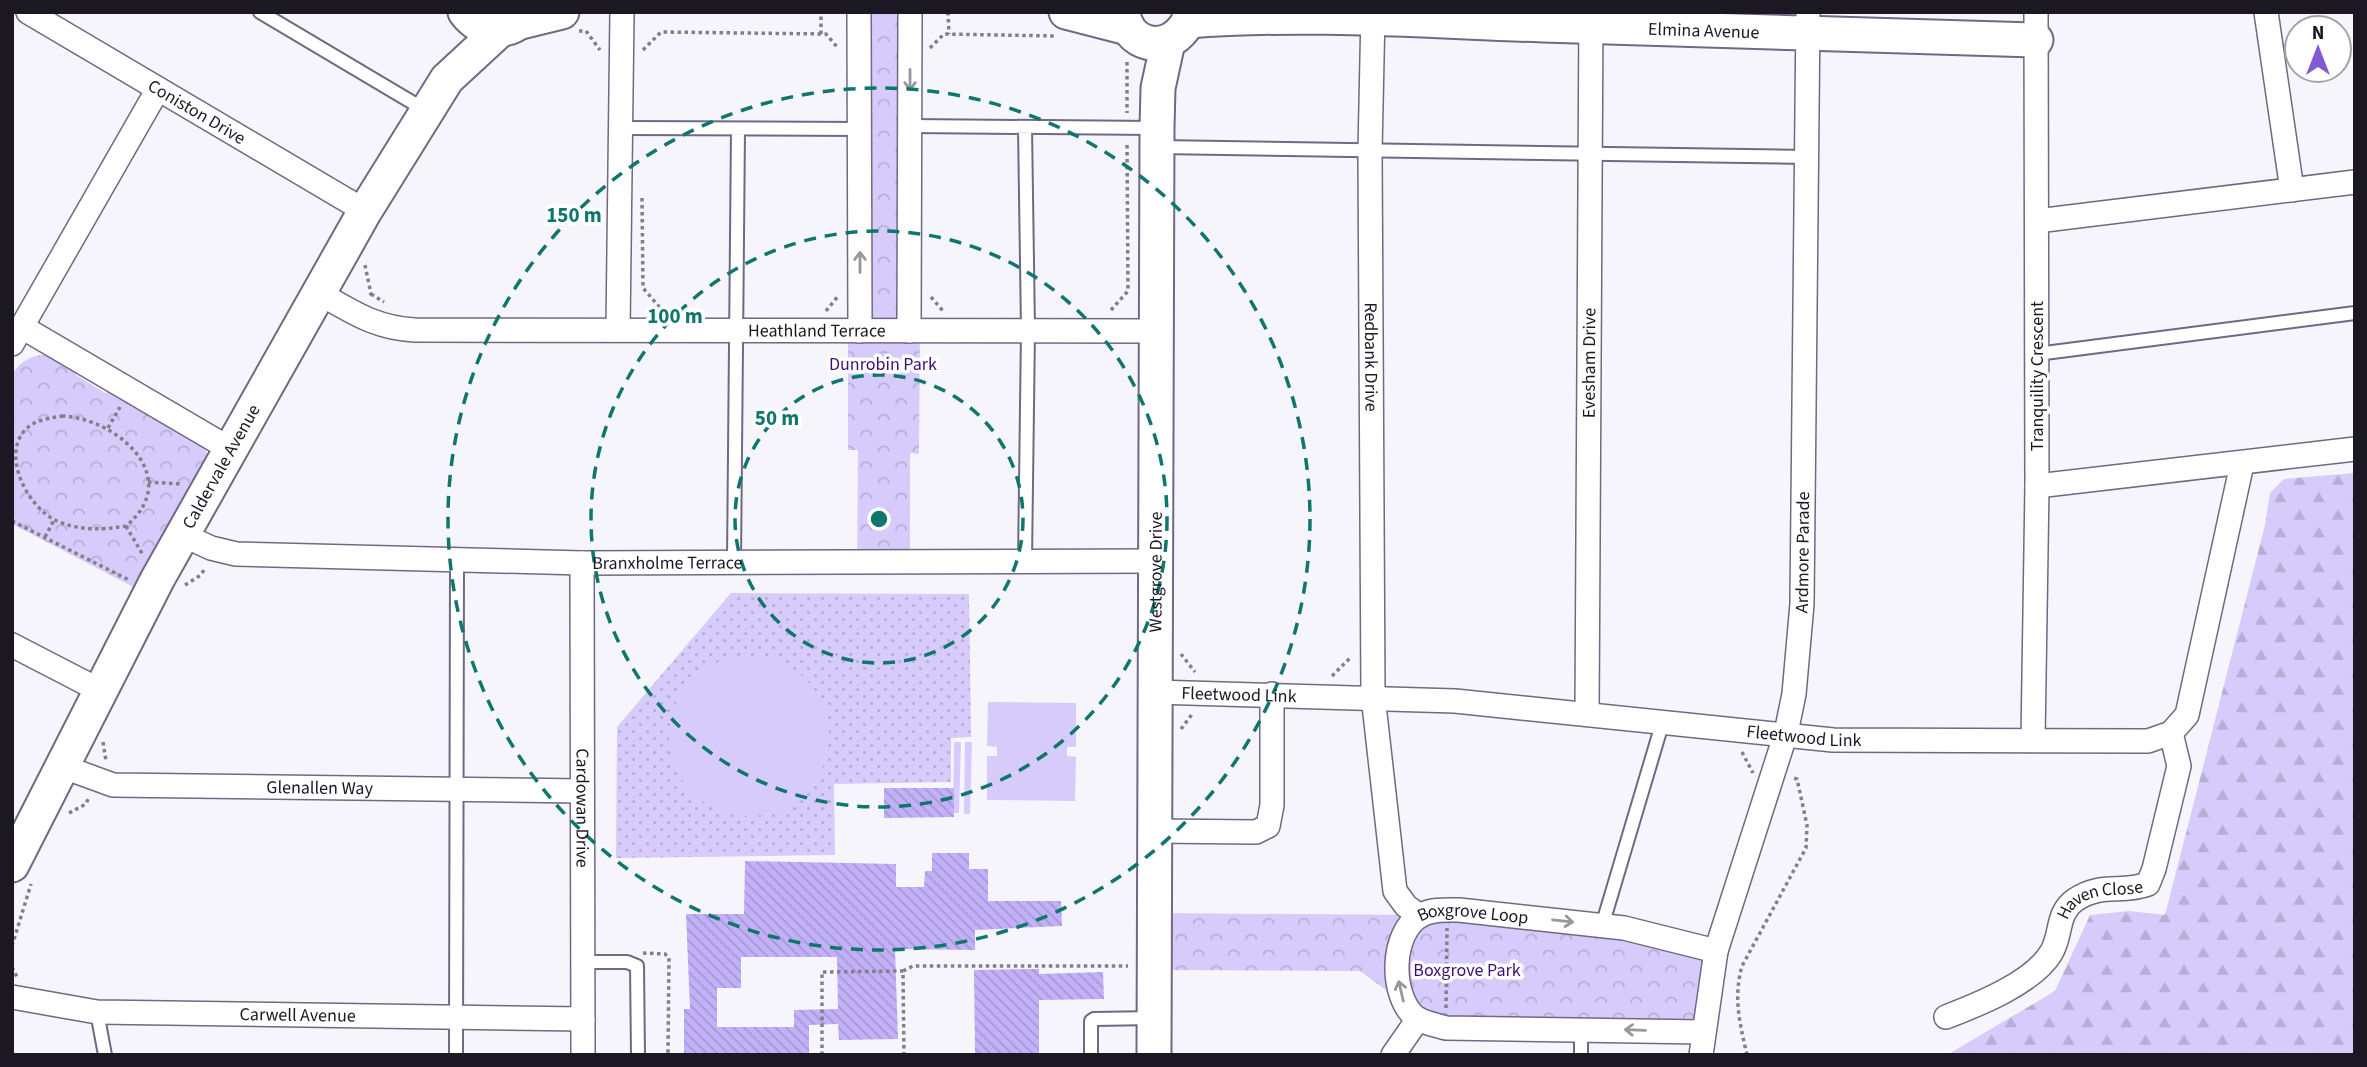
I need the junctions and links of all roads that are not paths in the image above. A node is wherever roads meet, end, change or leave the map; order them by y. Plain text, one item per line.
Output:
1 (28, 12) edge
2 (260, 12) edge
3 (464, 12) edge
4 (562, 12) edge
5 (622, 12) edge
6 (859, 12) edge
7 (910, 12) edge
8 (1066, 12) edge
9 (2266, 12) edge
10 (1235, 15) edge
11 (1373, 16) edge
12 (1591, 20) edge
13 (517, 22) edge
14 (1808, 24) edge
15 (2036, 26) edge
16 (1151, 30) edge
17 (447, 79) junction
18 (158, 89) junction
19 (425, 110) junction
20 (910, 126) junction
21 (1025, 127) junction
22 (621, 128) junction
23 (738, 129) junction
24 (860, 129) junction
25 (1147, 134) junction
26 (1370, 151) junction
27 (1591, 153) junction
28 (1806, 157) junction
29 (2355, 183) edge
30 (2292, 190) junction
31 (365, 211) junction
32 (2037, 221) junction
33 (319, 293) junction
34 (2355, 313) edge
35 (618, 329) junction
36 (736, 330) junction
37 (1028, 330) junction
38 (860, 331) junction
39 (909, 331) junction
40 (1156, 331) junction
41 (17, 336) edge
42 (2037, 354) junction
43 (230, 449) junction
44 (2355, 449) edge
45 (2242, 464) junction
46 (2037, 486) junction
47 (183, 535) junction
48 (1025, 561) junction
49 (1155, 561) junction
50 (457, 562) junction
51 (734, 562) junction
52 (582, 563) junction
53 (12, 645) edge
54 (99, 690) junction
55 (1155, 692) junction
56 (1272, 694) junction
57 (1373, 696) junction
58 (1587, 713) junction
59 (1663, 721) junction
60 (1786, 733) junction
61 (2171, 733) junction
62 (2033, 740) junction
63 (61, 766) junction
64 (582, 791) junction
65 (457, 792) junction
66 (1154, 831) junction
67 (12, 865) edge
68 (1420, 916) junction
69 (1602, 926) junction
70 (1716, 951) junction
71 (583, 962) junction
72 (12, 997) edge
73 (97, 1012) junction
74 (457, 1016) junction
75 (1946, 1017) dead end
76 (1154, 1018) junction
77 (583, 1019) junction
78 (1418, 1019) junction
79 (1581, 1029) junction
80 (1702, 1043) edge
81 (105, 1055) edge
82 (456, 1055) edge
83 (583, 1055) edge
84 (638, 1055) edge
85 (1091, 1055) edge
86 (1154, 1055) edge
87 (1394, 1055) edge
88 (1581, 1055) edge

1 - 18 street, Coniston Drive
2 - 19 lane
3 - 13 street
3 - 17 street, Caldervale Avenue
4 - 13 street
5 - 22 street
6 - 24 street
7 -> 20 street
8 - 16 street, Elmina Avenue
9 - 30 street
10 - 11 street, Elmina Avenue
10 - 16 street, Elmina Avenue
11 - 12 street, Elmina Avenue
11 - 26 street, Redbank Drive
12 - 14 street, Elmina Avenue
12 - 27 street, Evesham Drive
13 - 17 street, Caldervale Avenue
14 - 15 street, Elmina Avenue
14 - 28 street, Ardmore Parade
15 - 32 street, Tranquility Crescent
16 - 25 street, Westgrove Drive
17 - 19 street, Caldervale Avenue
18 - 31 street, Coniston Drive
18 - 41 street
19 - 31 street, Caldervale Avenue
20 - 21 lane
20 - 39 street
21 - 25 lane
21 - 37 lane
22 - 23 lane
22 - 35 street
23 - 24 lane
23 - 36 lane
38 -> 24 street
25 - 26 lane
25 - 40 street, Westgrove Drive
26 - 27 lane
26 - 57 street, Redbank Drive
27 - 28 lane
27 - 58 street, Evesham Drive
28 - 60 street, Ardmore Parade
29 - 30 street
30 - 32 street
31 - 33 street, Caldervale Avenue
32 - 42 street, Tranquility Crescent
33 - 35 street, Heathland Terrace
33 - 43 street, Caldervale Avenue
34 - 42 lane
35 - 36 street, Heathland Terrace
36 - 38 street, Heathland Terrace
36 - 51 lane
37 - 39 street, Heathland Terrace
37 - 40 street, Heathland Terrace
37 - 48 lane
38 - 39 street, Heathland Terrace
40 - 49 street, Westgrove Drive
41 - 43 street
42 - 46 street, Tranquility Crescent
43 - 47 street, Caldervale Avenue
44 - 45 street
45 - 46 street
45 - 61 street
46 - 62 street, Tranquility Crescent
47 - 50 street, Branxholme Terrace
47 - 54 street, Caldervale Avenue
48 - 49 street, Branxholme Terrace
48 - 51 street, Branxholme Terrace
49 - 55 street, Westgrove Drive
50 - 52 street, Branxholme Terrace
50 - 65 lane
51 - 52 street, Branxholme Terrace
52 - 64 street, Cardowan Drive
53 - 54 street
54 - 63 street, Caldervale Avenue
55 - 56 street, Fleetwood Link
55 - 66 street, Westgrove Drive
56 - 57 street, Fleetwood Link
56 - 66 street
57 - 58 street, Fleetwood Link
57 - 68 street, Redbank Drive
58 - 59 street, Fleetwood Link
59 - 60 street, Fleetwood Link
59 - 69 lane
60 - 62 street, Fleetwood Link
60 - 70 street, Ardmore Parade
61 - 62 street, Fleetwood Link
61 - 75 street, Haven Close
63 - 65 street, Glenallen Way
63 - 67 street, Caldervale Avenue
64 - 65 street, Glenallen Way
64 - 71 street, Cardowan Drive
65 - 74 lane
66 - 76 street, Westgrove Drive
68 -> 69 street, Boxgrove Loop
78 -> 68 street, Boxgrove Loop
69 - 70 street, Boxgrove Loop
70 - 80 street, Ardmore Parade
71 - 77 street, Cardowan Drive
71 - 84 lane
72 - 73 street, Carwell Avenue
73 - 74 street, Carwell Avenue
73 - 81 lane
74 - 77 street, Carwell Avenue
74 - 82 lane
76 - 85 lane
76 - 86 street, Westgrove Drive
77 - 83 street, Cardowan Drive
78 - 79 street
78 - 87 street
80 -> 79 street
79 - 88 lane

